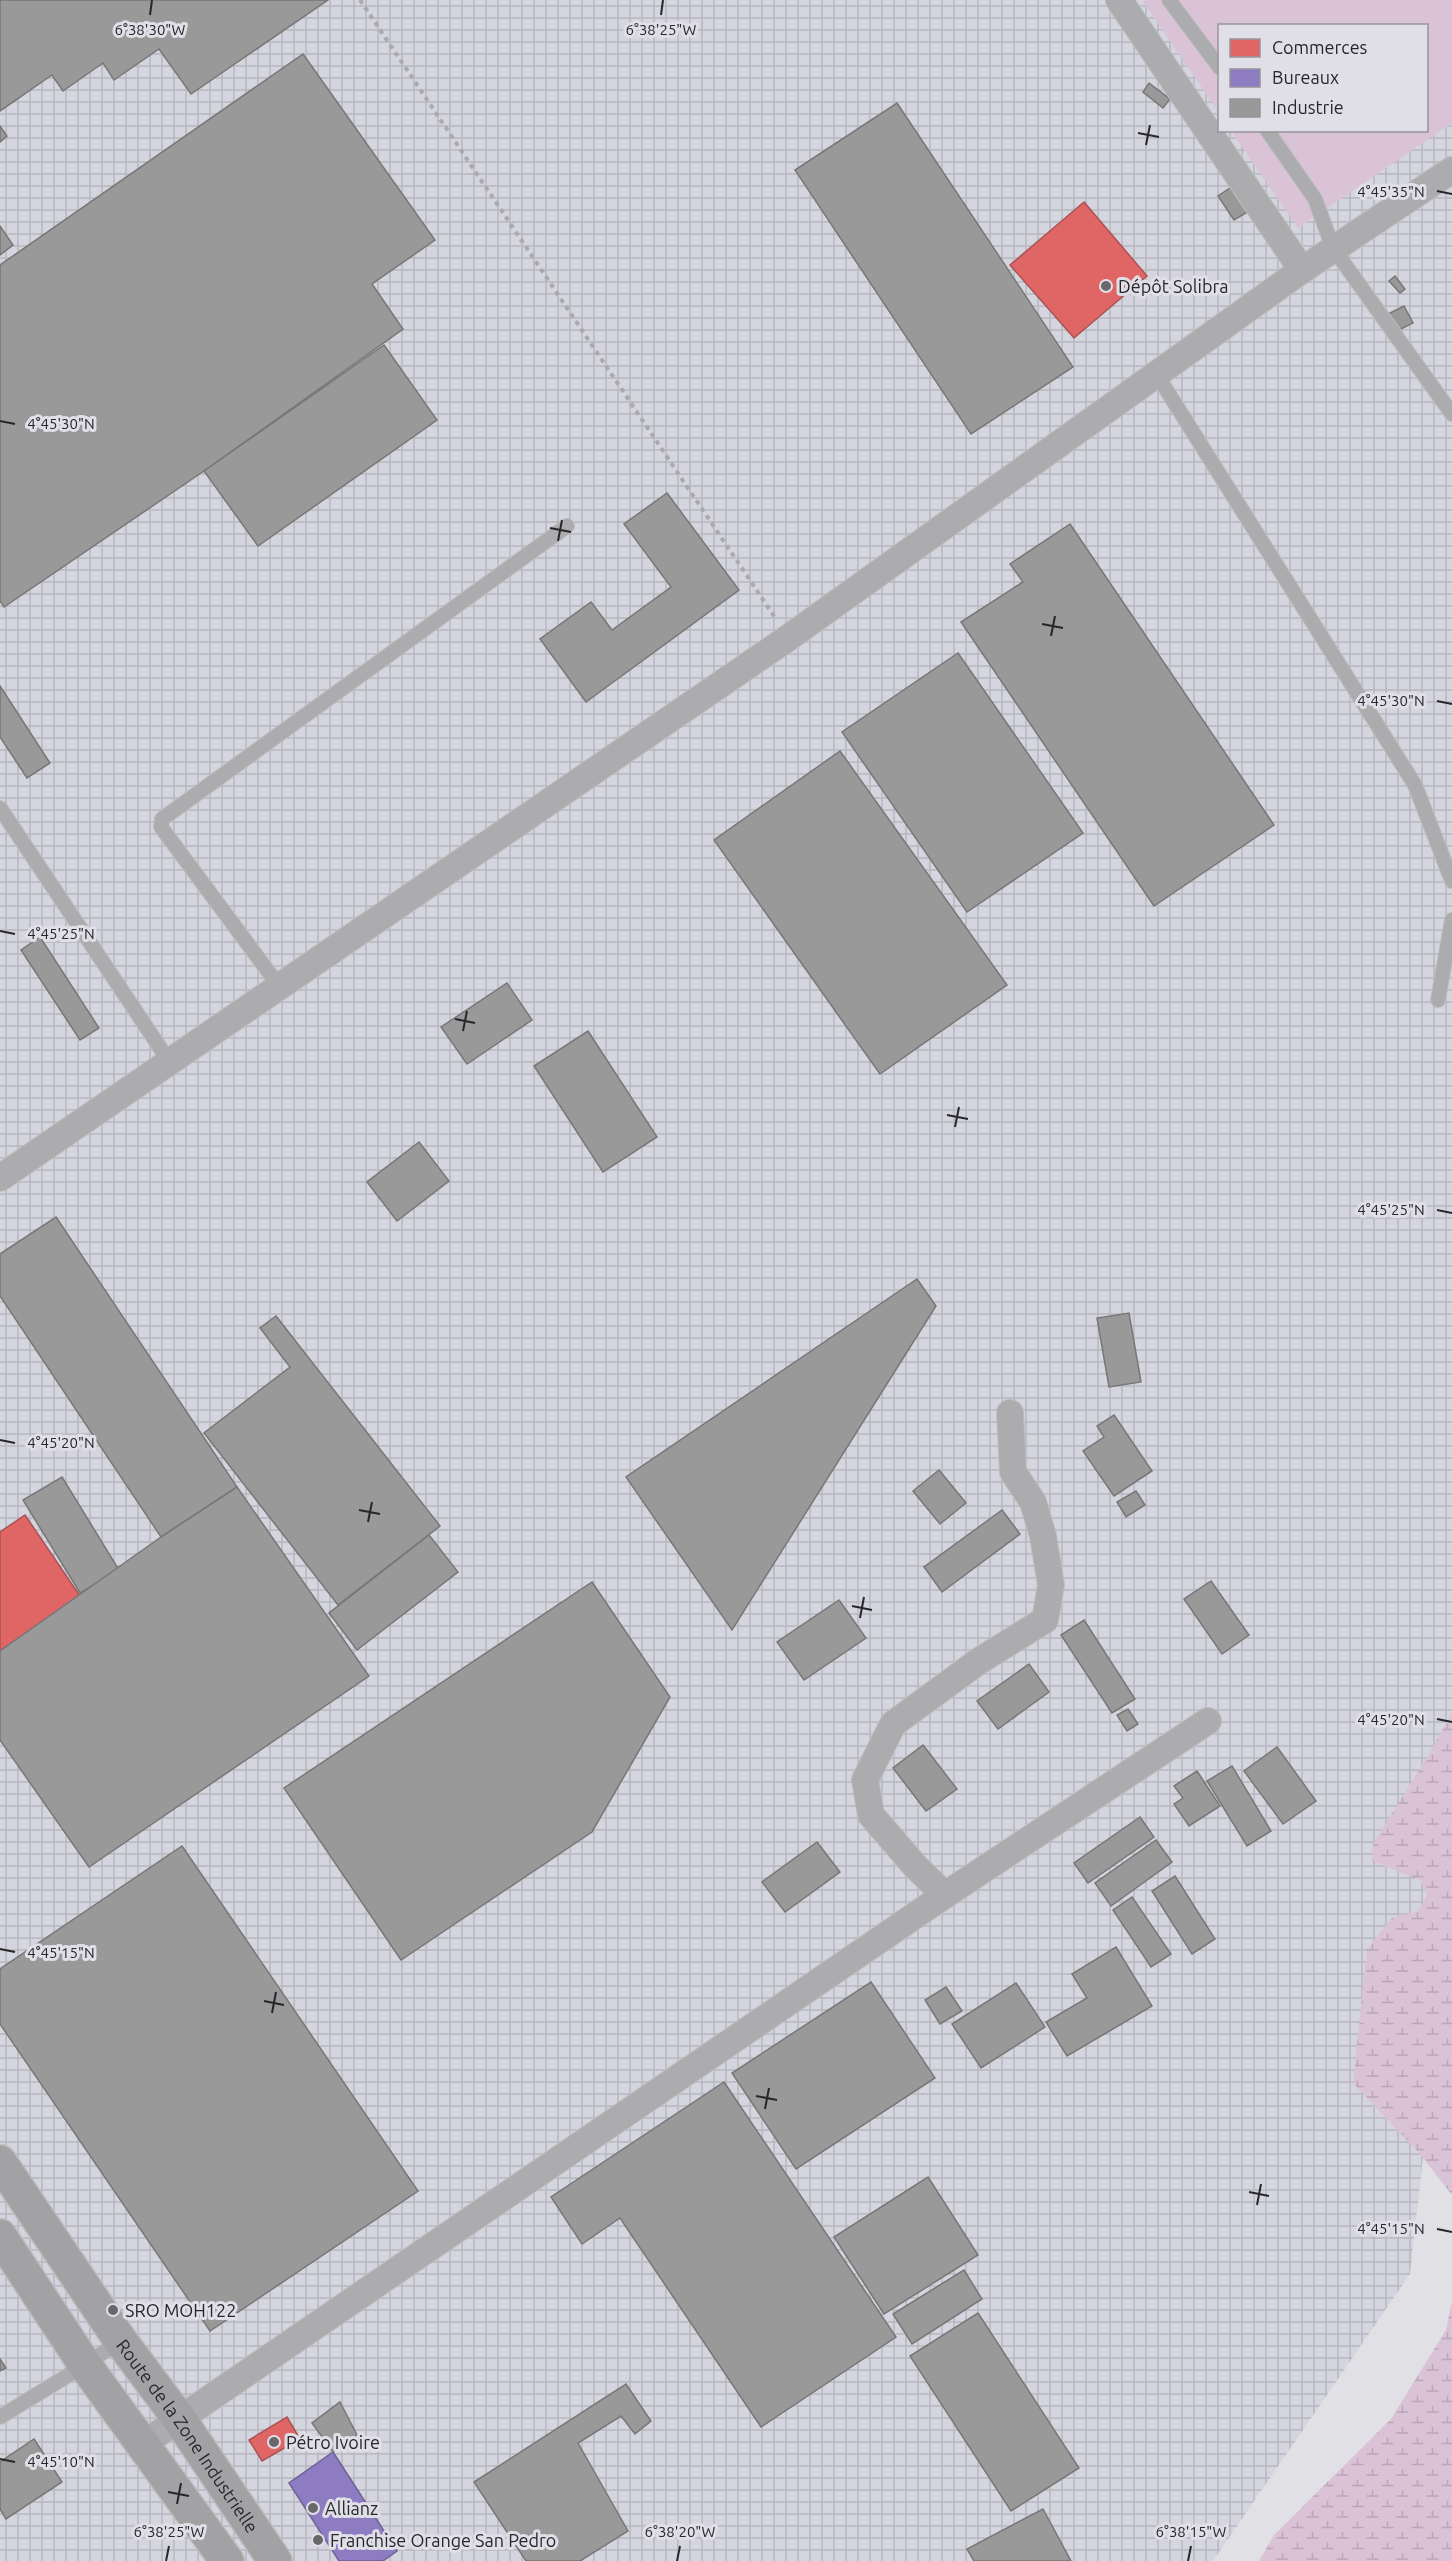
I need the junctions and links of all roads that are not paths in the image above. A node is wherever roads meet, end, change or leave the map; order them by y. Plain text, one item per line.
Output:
1 (1119, 0) edge
2 (1169, 0) edge
3 (1218, 65) edge
4 (1268, 132) edge
5 (1452, 170) edge
6 (1333, 248) junction
7 (1302, 270) junction
8 (1157, 375) junction
9 (1452, 414) edge
10 (567, 526) dead end
11 (0, 808) edge
12 (1452, 881) edge
13 (1452, 920) edge
14 (279, 986) junction
15 (1438, 1000) dead end
16 (170, 1061) junction
17 (0, 1178) edge
18 (1010, 1413) dead end
19 (1208, 1721) dead end
20 (945, 1895) junction
21 (0, 2162) edge
22 (0, 2236) edge
23 (120, 2340) junction
24 (85, 2365) junction
25 (0, 2416) edge
26 (180, 2420) junction
27 (143, 2444) junction
28 (227, 2561) edge
29 (275, 2561) edge

1 - 7 street
2 - 3 lane
4 - 6 lane
5 - 6 street
6 - 7 street
6 - 9 lane
7 - 8 street
8 - 12 lane
8 - 14 street
10 - 14 lane
11 - 16 lane
13 - 15 lane
14 - 16 street
16 - 17 street
18 - 20 street
19 - 20 street
20 - 26 street
21 - 23 main road, Route de la Zone Industrielle
22 - 24 main road
23 - 24 lane
23 - 26 main road, Route de la Zone Industrielle
24 - 25 lane
24 - 27 main road
26 - 27 street
26 - 29 main road, Route de la Zone Industrielle
27 - 28 main road

